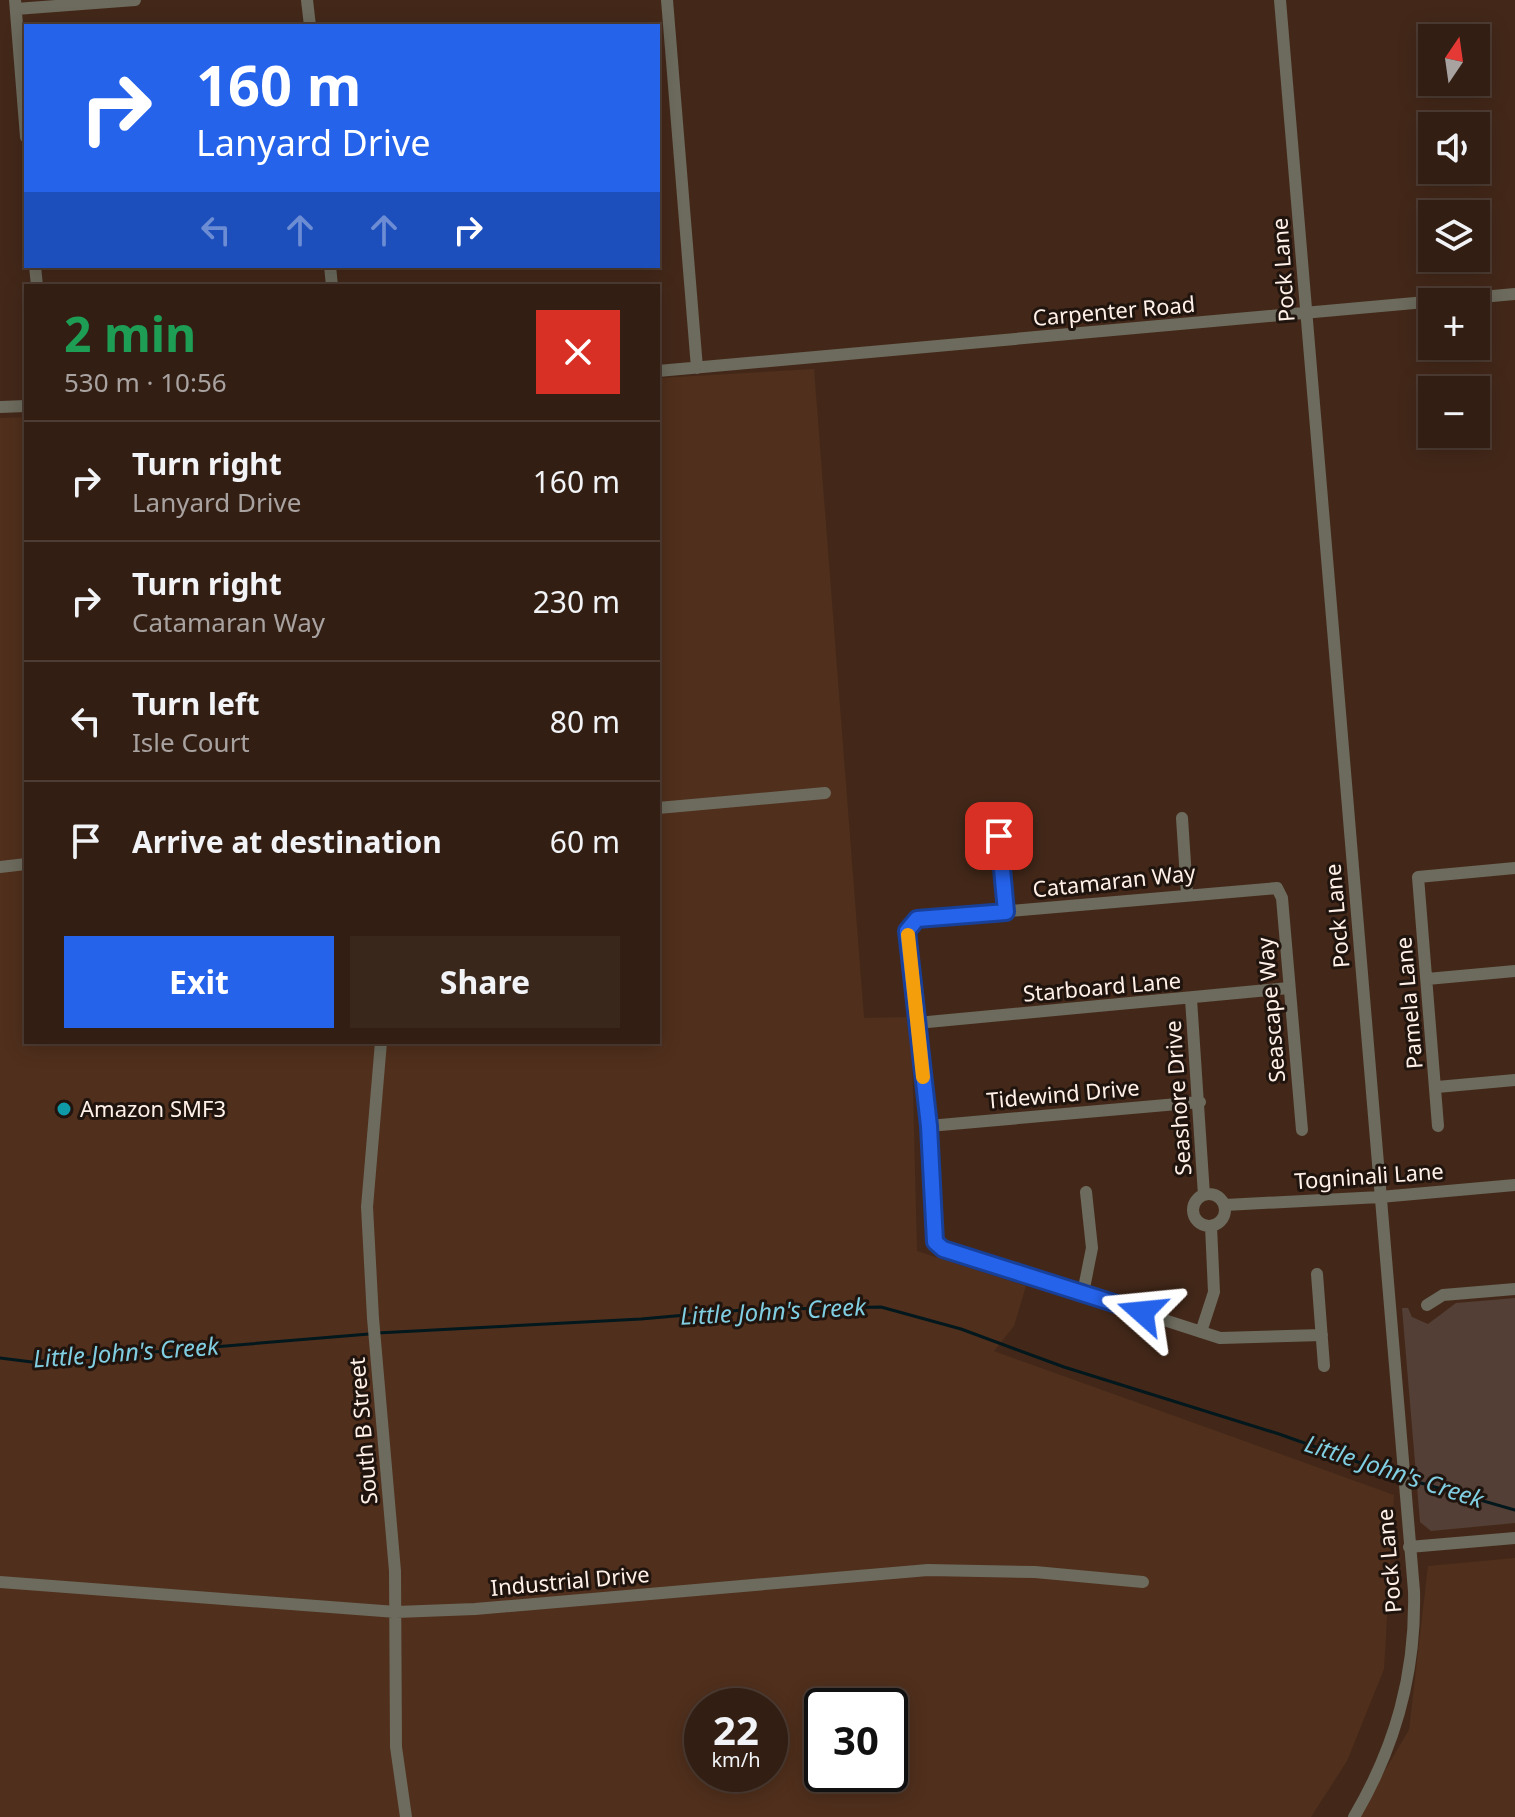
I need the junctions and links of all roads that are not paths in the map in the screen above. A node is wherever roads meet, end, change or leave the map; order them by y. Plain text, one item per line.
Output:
1 (135, 0) edge
2 (307, 0) edge
3 (667, 0) edge
4 (1280, 0) edge
5 (16, 5) edge
6 (310, 24) edge
7 (24, 100) edge
8 (1515, 294) edge
9 (1306, 313) junction
10 (697, 368) junction
11 (660, 371) edge
12 (24, 406) edge
13 (0, 407) edge
14 (825, 793) dead end
15 (660, 808) edge
16 (1182, 818) dead end
17 (999, 836) dead end
18 (24, 864) edge
19 (0, 867) edge
20 (1515, 868) edge
21 (1277, 888) joint
22 (1187, 894) junction
23 (1006, 912) junction
24 (1515, 971) edge
25 (1427, 979) junction
26 (1289, 988) junction
27 (1191, 999) junction
28 (917, 1023) junction
29 (381, 1044) edge
30 (1515, 1080) edge
31 (1437, 1087) junction
32 (1200, 1102) junction
33 (929, 1126) junction
34 (1438, 1126) dead end
35 (1302, 1130) dead end
36 (1515, 1185) edge
37 (1086, 1192) dead end
38 (1204, 1195) junction
39 (1380, 1197) junction
40 (1225, 1205) junction
41 (1211, 1226) junction
42 (1317, 1274) dead end
43 (1515, 1289) edge
44 (1083, 1293) junction
45 (1427, 1305) dead end
46 (1201, 1332) junction
47 (1322, 1335) junction
48 (1324, 1366) dead end
49 (1515, 1538) edge
50 (1409, 1547) junction
51 (0, 1582) edge
52 (1143, 1582) dead end
53 (396, 1612) junction
54 (406, 1817) edge
55 (1354, 1817) edge

1 - 5 street
2 - 6 street
3 - 10 street
4 - 9 street, Pock Lane
5 - 7 street
8 - 9 street, Carpenter Road
9 - 10 street, Carpenter Road
9 - 39 street, Pock Lane
10 - 11 street
12 - 13 street
14 - 15 street
16 - 22 street
17 - 23 street
18 - 19 street
20 - 25 street, Pamela Lane
21 - 22 street, Catamaran Way
21 - 26 street, Seascape Way
22 - 23 street, Catamaran Way
23 - 28 street, Catamaran Way
24 - 25 street
25 - 31 street, Pamela Lane
26 - 27 street, Starboard Lane
26 - 35 street, Seascape Way
27 - 28 street, Starboard Lane
27 - 32 street, Seashore Drive
28 - 33 street
29 - 53 street, South B Street
30 - 31 street
31 - 34 street, Pamela Lane
32 - 33 street, Tidewind Drive
32 - 38 street, Seashore Drive
33 - 44 street
36 - 39 street, Togninali Lane
37 - 44 street
38 - 40 street, Seashore Drive
38 - 41 street, Seashore Drive
39 - 40 street, Togninali Lane
39 - 50 street, Pock Lane
40 - 41 street
41 - 46 street, Seashore Drive
42 - 47 street
43 - 45 street
44 - 46 street
46 - 47 street
47 - 48 street
49 - 50 street
50 - 55 street, Pock Lane
51 - 53 street, Industrial Drive
52 - 53 street, Industrial Drive
53 - 54 street, South B Street

